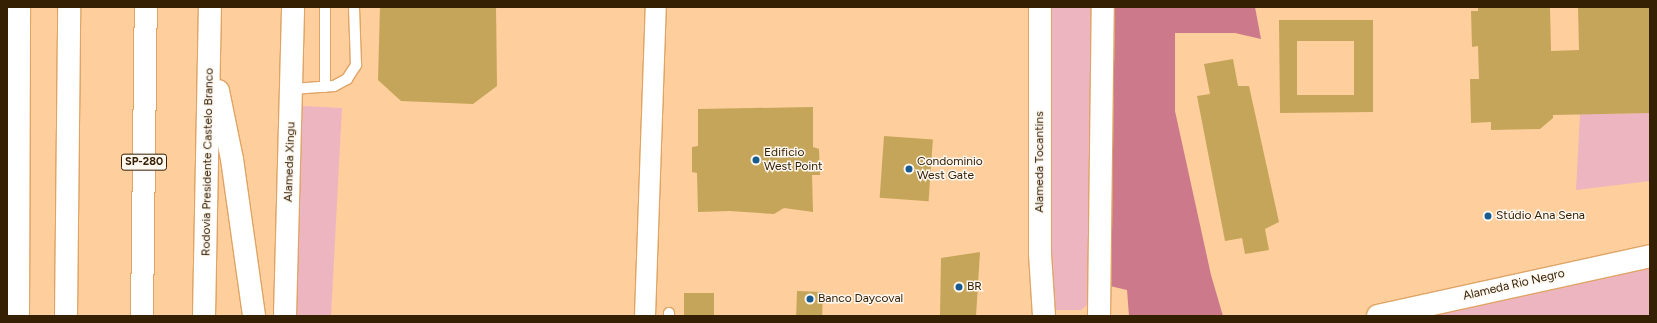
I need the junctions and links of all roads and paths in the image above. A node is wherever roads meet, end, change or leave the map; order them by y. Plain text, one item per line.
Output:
1 (20, 7) edge
2 (69, 7) edge
3 (146, 7) edge
4 (210, 7) edge
5 (293, 7) edge
6 (325, 7) edge
7 (354, 7) edge
8 (656, 7) edge
9 (1040, 7) edge
10 (1103, 7) edge
11 (210, 55) junction
12 (325, 87) junction
13 (292, 89) junction
14 (1650, 256) edge
15 (18, 316) edge
16 (66, 316) edge
17 (142, 316) edge
18 (204, 316) edge
19 (254, 316) edge
20 (285, 316) edge
21 (645, 316) edge
22 (1044, 316) edge
23 (1099, 316) edge
24 (1378, 316) edge

1 - 15 main road
2 - 16 main road
3 - 17 main road, SP-280
4 - 11 main road, Rodovia Presidente Castelo Branco
5 - 13 main road, Alameda Xingu
6 - 12 lane
7 - 12 lane
8 - 21 street
9 - 22 main road, Alameda Tocantins
10 - 23 main road
11 - 18 main road, Rodovia Presidente Castelo Branco
11 - 19 main road
12 - 13 lane
13 - 20 main road, Alameda Xingu
14 - 24 main road, Alameda Rio Negro

